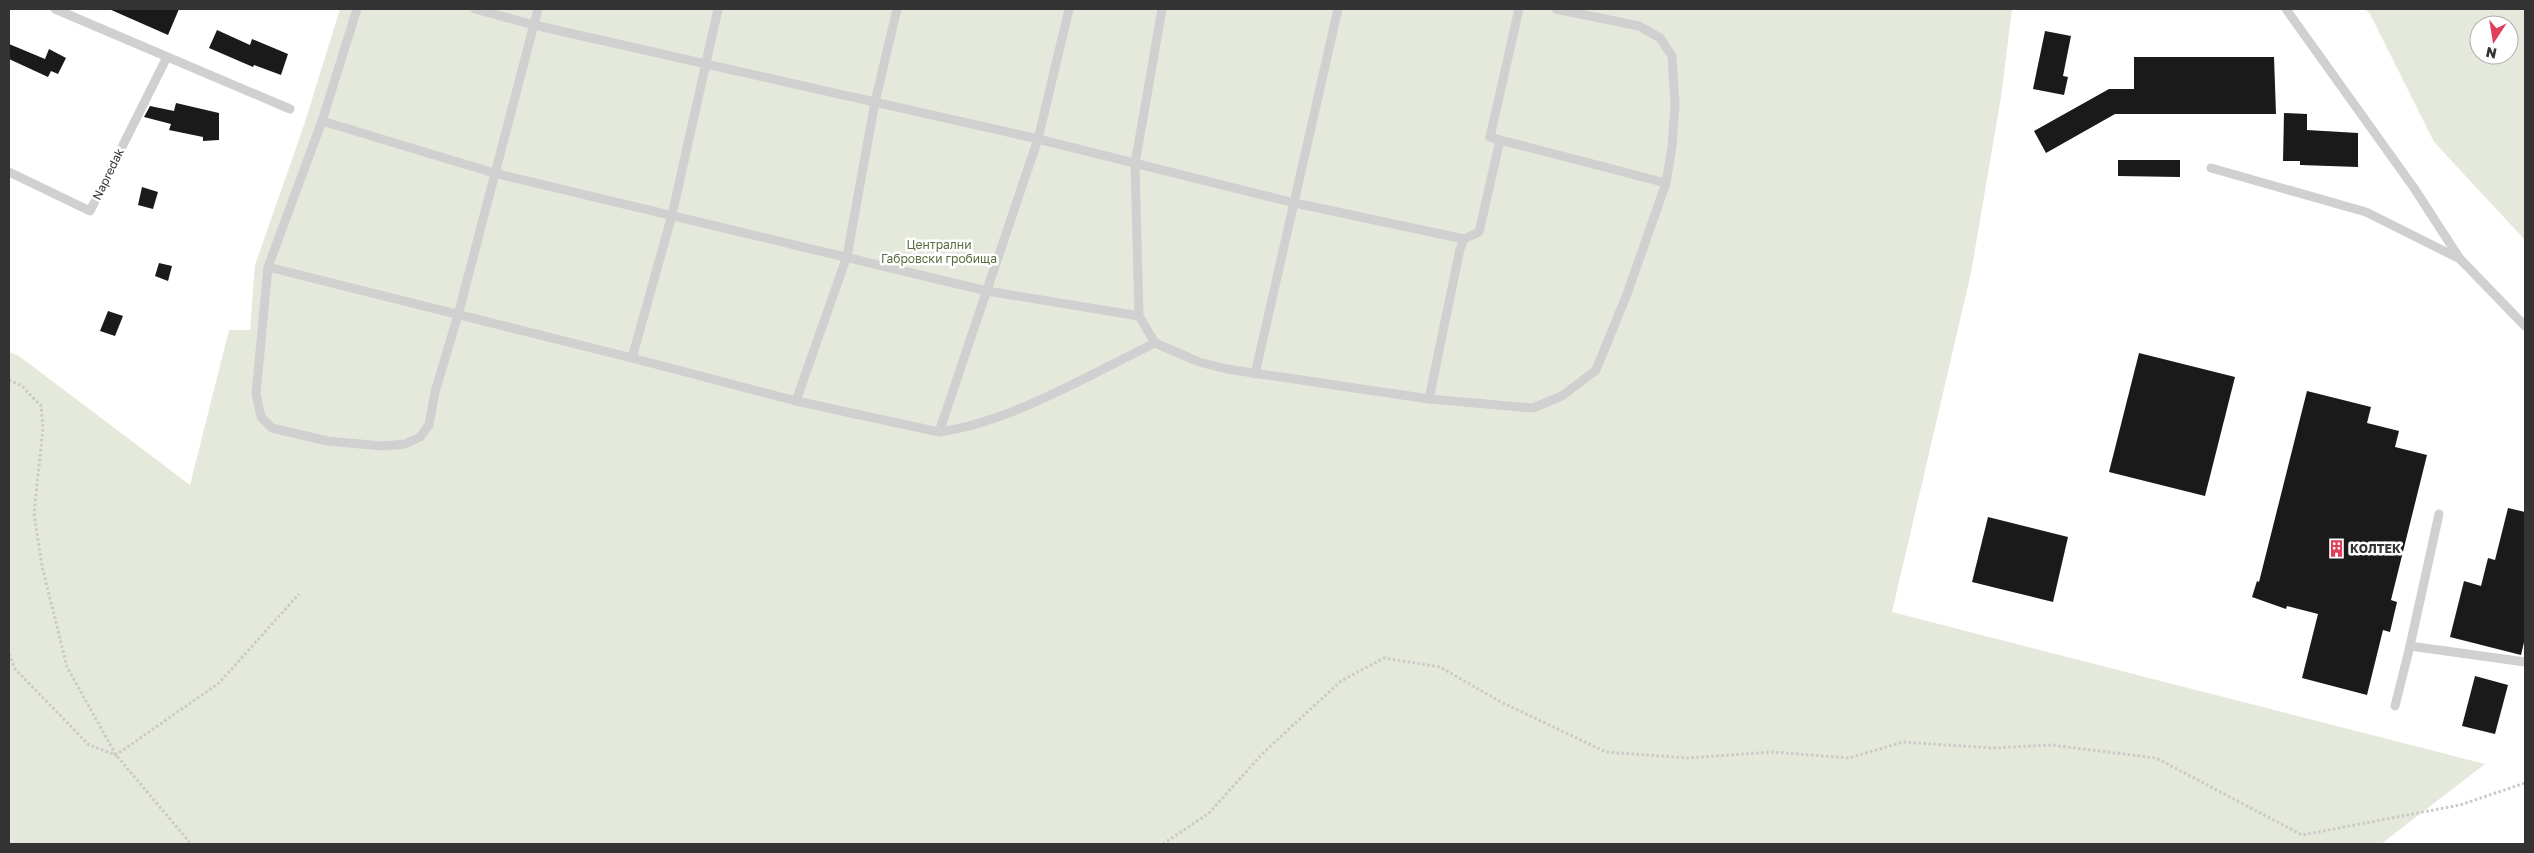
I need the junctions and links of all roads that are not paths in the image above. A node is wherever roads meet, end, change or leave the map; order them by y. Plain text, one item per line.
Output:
1 (55, 9) edge
2 (357, 9) edge
3 (475, 9) edge
4 (538, 9) edge
5 (718, 9) edge
6 (897, 9) edge
7 (1069, 9) edge
8 (1162, 9) edge
9 (1338, 9) edge
10 (1519, 9) edge
11 (1556, 9) edge
12 (2286, 9) edge
13 (534, 25) junction
14 (167, 57) junction
15 (705, 64) junction
16 (874, 102) junction
17 (290, 109) dead end
18 (322, 121) junction
19 (1038, 140) junction
20 (1500, 140) junction
21 (1135, 164) junction
22 (2211, 168) dead end
23 (9, 172) edge
24 (494, 172) junction
25 (1666, 183) junction
26 (1295, 203) junction
27 (672, 215) junction
28 (1464, 239) junction
29 (847, 256) junction
30 (2460, 259) junction
31 (268, 267) junction
32 (986, 291) junction
33 (458, 315) junction
34 (1139, 316) junction
35 (2525, 326) edge
36 (1155, 343) junction
37 (632, 358) junction
38 (1255, 374) junction
39 (1429, 399) junction
40 (796, 401) junction
41 (939, 432) junction
42 (2438, 514) dead end
43 (2410, 646) junction
44 (2525, 662) edge
45 (2395, 706) dead end

1 - 14 lane
2 - 18 lane
3 - 13 lane
4 - 13 lane
5 - 15 lane
6 - 16 lane
7 - 19 lane
8 - 21 lane
9 - 26 lane
10 - 20 lane
11 - 25 lane
12 - 30 lane
13 - 15 lane
13 - 24 lane
14 - 17 lane
14 - 23 lane, Napredak
15 - 16 lane
15 - 27 lane
16 - 19 lane
16 - 29 lane
18 - 24 lane
18 - 31 lane
19 - 21 lane
19 - 32 lane
20 - 25 lane
20 - 28 lane
21 - 26 lane
21 - 34 lane
22 - 30 lane
24 - 27 lane
24 - 33 lane
25 - 39 lane
26 - 28 lane
26 - 38 lane
27 - 29 lane
27 - 37 lane
28 - 39 lane
29 - 32 lane
29 - 40 lane
30 - 35 lane
31 - 33 lane
31 - 33 lane
32 - 34 lane
32 - 41 lane
33 - 37 lane
34 - 36 lane
36 - 38 lane
36 - 41 lane
37 - 40 lane
38 - 39 lane
40 - 41 lane
42 - 43 lane
43 - 44 lane
43 - 45 lane

